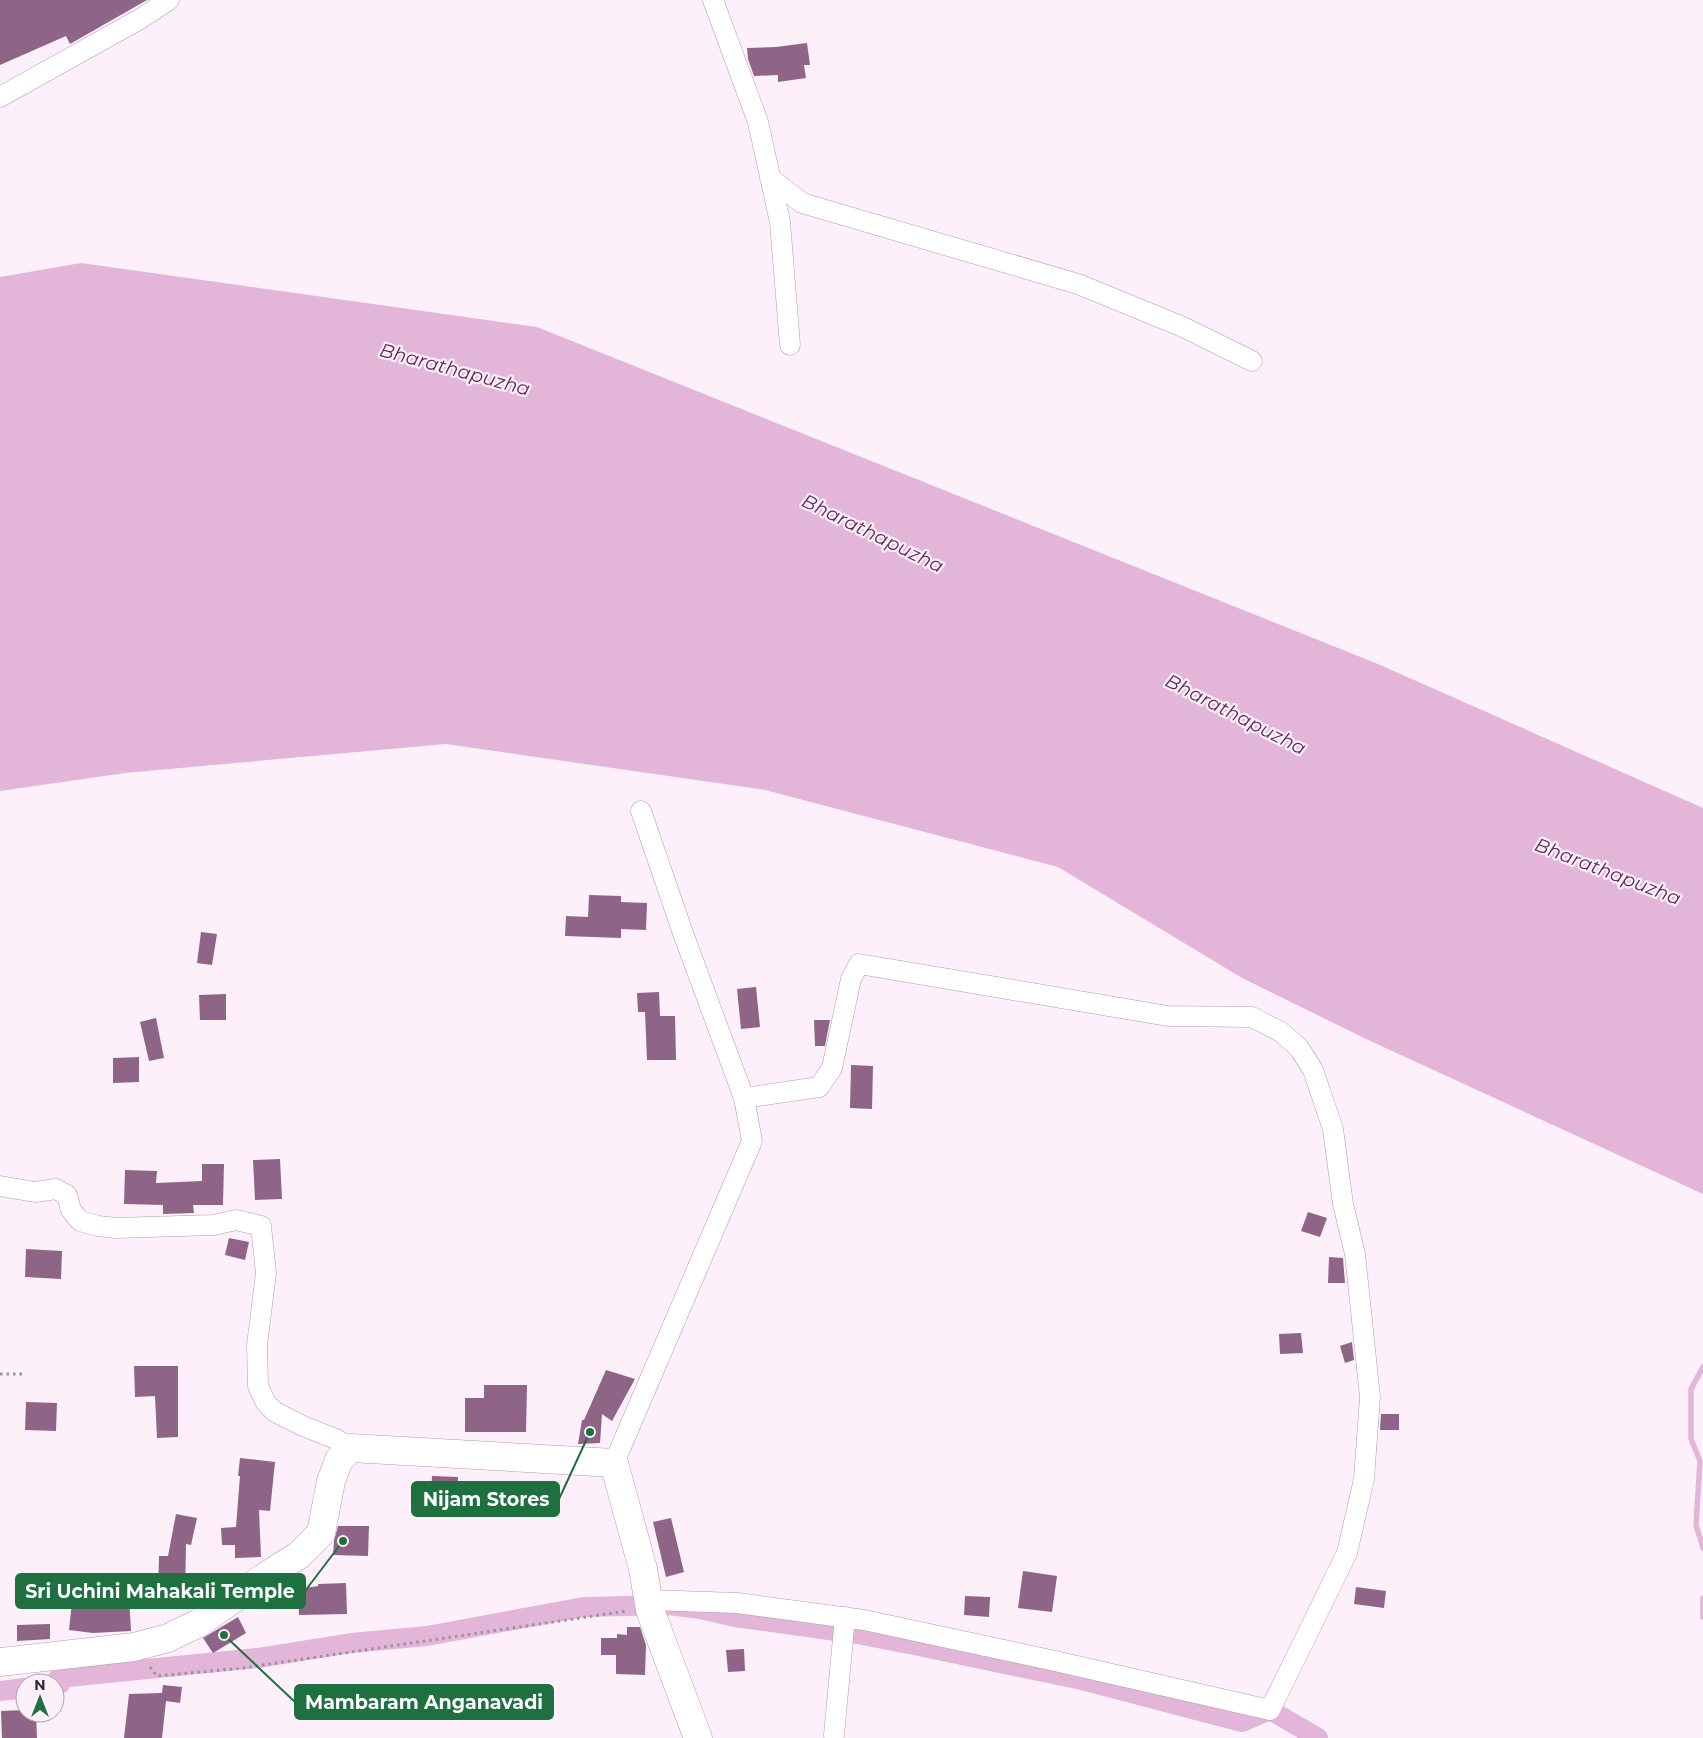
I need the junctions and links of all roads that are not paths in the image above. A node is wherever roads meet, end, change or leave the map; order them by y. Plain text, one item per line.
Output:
1 (169, 0) edge
2 (713, 0) edge
3 (0, 98) edge
4 (770, 178) junction
5 (790, 345) dead end
6 (1252, 361) dead end
7 (641, 811) dead end
8 (744, 1098) junction
9 (0, 1186) edge
10 (351, 1448) junction
11 (614, 1464) junction
12 (650, 1605) junction
13 (845, 1617) junction
14 (0, 1662) edge
15 (834, 1735) dead end
16 (698, 1738) edge

1 - 3 street
2 - 4 street
4 - 5 street
4 - 6 street
7 - 8 street
8 - 11 street
8 - 13 street
9 - 10 street
10 - 11 street
10 - 14 street
11 - 12 street
12 - 13 street
12 - 16 street
13 - 15 street

